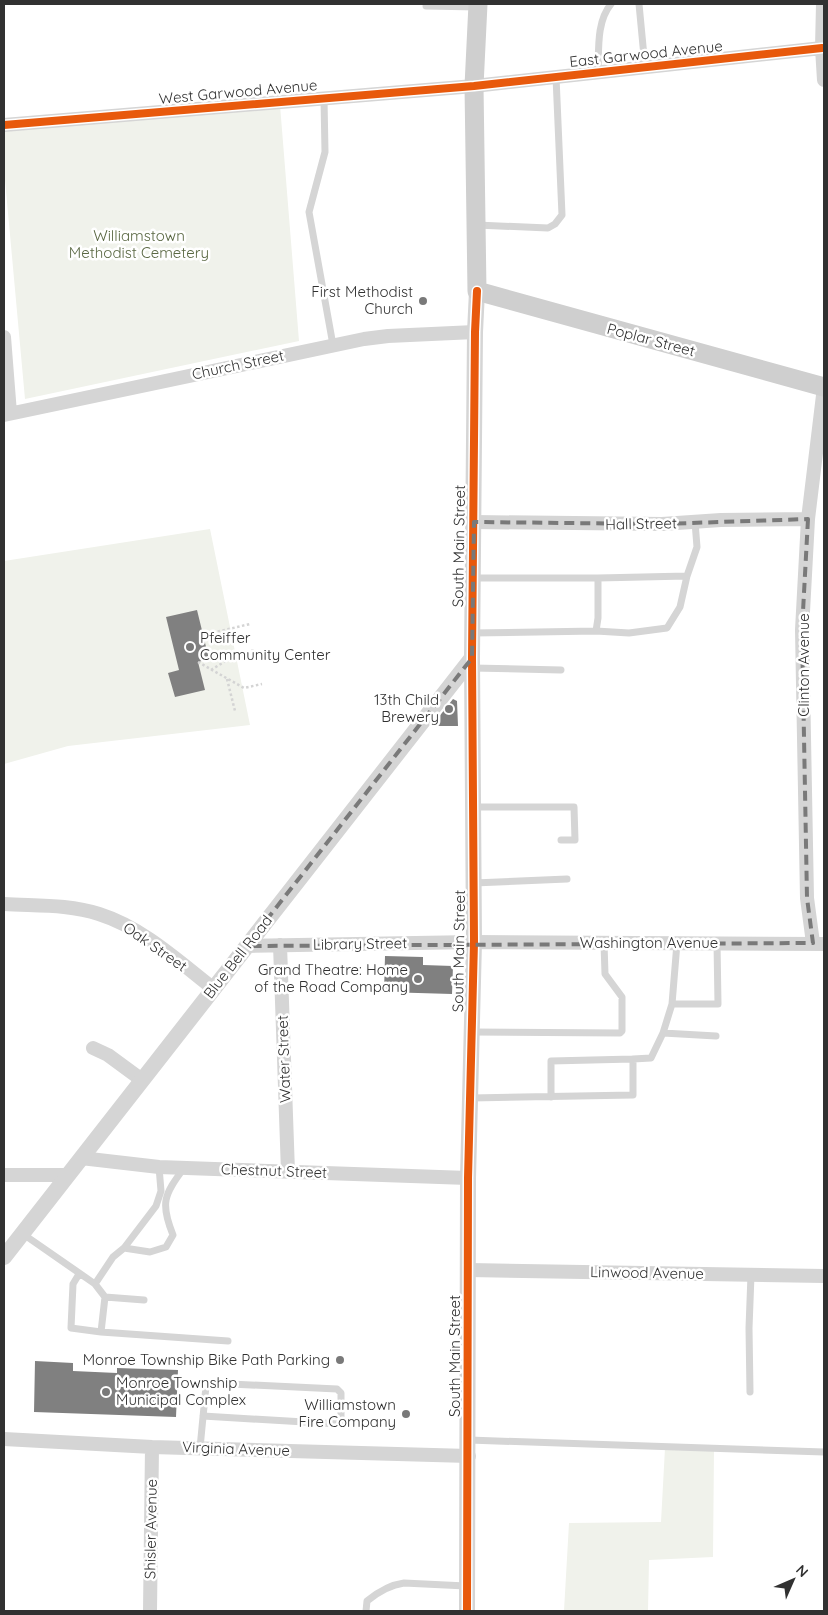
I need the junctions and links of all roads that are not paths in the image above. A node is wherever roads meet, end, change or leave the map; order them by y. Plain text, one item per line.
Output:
1 (611, 4) edge
2 (639, 4) edge
3 (823, 4) edge
4 (426, 6) dead end
5 (478, 6) edge
6 (822, 48) junction
7 (645, 68) junction
8 (598, 73) junction
9 (556, 77) junction
10 (824, 80) edge
11 (474, 86) junction
12 (324, 99) junction
13 (4, 124) edge
14 (476, 225) junction
15 (477, 291) junction
16 (475, 332) junction
17 (4, 337) edge
18 (333, 345) junction
19 (824, 387) edge
20 (7, 414) edge
21 (808, 518) junction
22 (474, 522) junction
23 (695, 522) junction
24 (687, 576) junction
25 (473, 578) junction
26 (598, 578) junction
27 (596, 631) junction
28 (472, 633) junction
29 (472, 663) junction
30 (561, 670) dead end
31 (473, 807) junction
32 (561, 840) dead end
33 (568, 879) dead end
34 (473, 883) junction
35 (4, 904) edge
36 (474, 942) junction
37 (604, 943) junction
38 (677, 943) junction
39 (717, 943) junction
40 (818, 944) edge
41 (280, 945) junction
42 (246, 946) junction
43 (214, 989) junction
44 (672, 1004) junction
45 (472, 1032) junction
46 (663, 1033) junction
47 (716, 1036) dead end
48 (93, 1048) dead end
49 (633, 1059) junction
50 (142, 1080) junction
51 (551, 1097) junction
52 (470, 1098) junction
53 (81, 1158) junction
54 (159, 1167) junction
55 (184, 1168) junction
56 (288, 1172) junction
57 (4, 1175) edge
58 (67, 1175) junction
59 (468, 1178) junction
60 (22, 1233) junction
61 (124, 1248) junction
62 (4, 1257) edge
63 (469, 1270) junction
64 (79, 1274) junction
65 (751, 1275) junction
66 (824, 1276) edge
67 (95, 1284) junction
68 (105, 1297) junction
69 (144, 1300) dead end
70 (101, 1332) junction
71 (228, 1341) dead end
72 (750, 1392) dead end
73 (203, 1416) junction
74 (4, 1440) edge
75 (152, 1447) junction
76 (200, 1448) junction
77 (469, 1448) junction
78 (824, 1452) edge
79 (467, 1586) junction
80 (150, 1611) edge
81 (366, 1611) edge
82 (467, 1611) edge

1 - 8 lane
2 - 7 lane
3 - 6 street
4 - 5 lane
5 - 11 main road, South Main Street
6 - 7 street, East Garwood Avenue
6 - 10 street
7 - 8 street, East Garwood Avenue
8 - 9 street, East Garwood Avenue
9 - 11 street, East Garwood Avenue
9 - 14 lane
11 - 12 street, West Garwood Avenue
11 - 14 main road, South Main Street
12 - 13 street, West Garwood Avenue
12 - 18 lane
14 - 15 main road, South Main Street
15 - 16 street, South Main Street
15 - 19 main road, Poplar Street
16 - 18 street, Church Street
16 - 22 street, South Main Street
17 - 20 street
18 - 20 street, Church Street
19 - 21 street, Clinton Avenue
21 - 23 street, Hall Street
21 - 40 street, Clinton Avenue
22 - 23 street, Hall Street
22 - 25 street, South Main Street
23 - 24 lane
24 - 26 lane
24 - 27 lane
25 - 26 lane
25 - 28 street, South Main Street
26 - 27 lane
27 - 28 lane
28 - 29 street, South Main Street
29 - 30 lane
29 - 31 street, South Main Street
29 - 42 street, Blue Bell Road
31 - 32 lane
31 - 34 street, South Main Street
33 - 34 lane
34 - 36 street, South Main Street
35 - 43 street, Oak Street
36 - 37 street, Washington Avenue
36 - 41 street, Library Street
36 - 45 street, South Main Street
37 - 38 street, Washington Avenue
37 - 45 lane
38 - 39 street, Washington Avenue
38 - 44 lane
39 - 40 street, Washington Avenue
39 - 44 lane
41 - 42 street, Library Street
41 - 56 street, Water Street
42 - 43 street, Blue Bell Road
43 - 50 street, Blue Bell Road
44 - 46 lane
45 - 52 street, South Main Street
46 - 47 lane
46 - 49 lane
48 - 50 street
49 - 51 lane
49 - 51 lane
50 - 53 street, Blue Bell Road
51 - 52 lane
52 - 59 street, South Main Street
53 - 54 street, Chestnut Street
53 - 58 street, Blue Bell Road
54 - 55 street, Chestnut Street
54 - 61 lane
55 - 56 street, Chestnut Street
55 - 61 lane
56 - 59 street, Chestnut Street
57 - 58 street
58 - 60 street, Blue Bell Road
59 - 63 street, South Main Street
60 - 62 street, Blue Bell Road
60 - 64 lane
61 - 67 lane
63 - 65 street, Linwood Avenue
63 - 77 street, South Main Street
64 - 67 lane
64 - 70 lane
65 - 66 street, Linwood Avenue
65 - 72 lane
67 - 68 lane
68 - 69 lane
68 - 70 lane
70 - 71 lane
73 - 73 lane
73 - 76 lane
74 - 75 street, Virginia Avenue
75 - 76 street, Virginia Avenue
75 - 80 street, Shisler Avenue
76 - 77 street, Virginia Avenue
77 - 78 lane
77 - 79 street, South Main Street
79 - 81 lane
79 - 82 street, South Main Street

